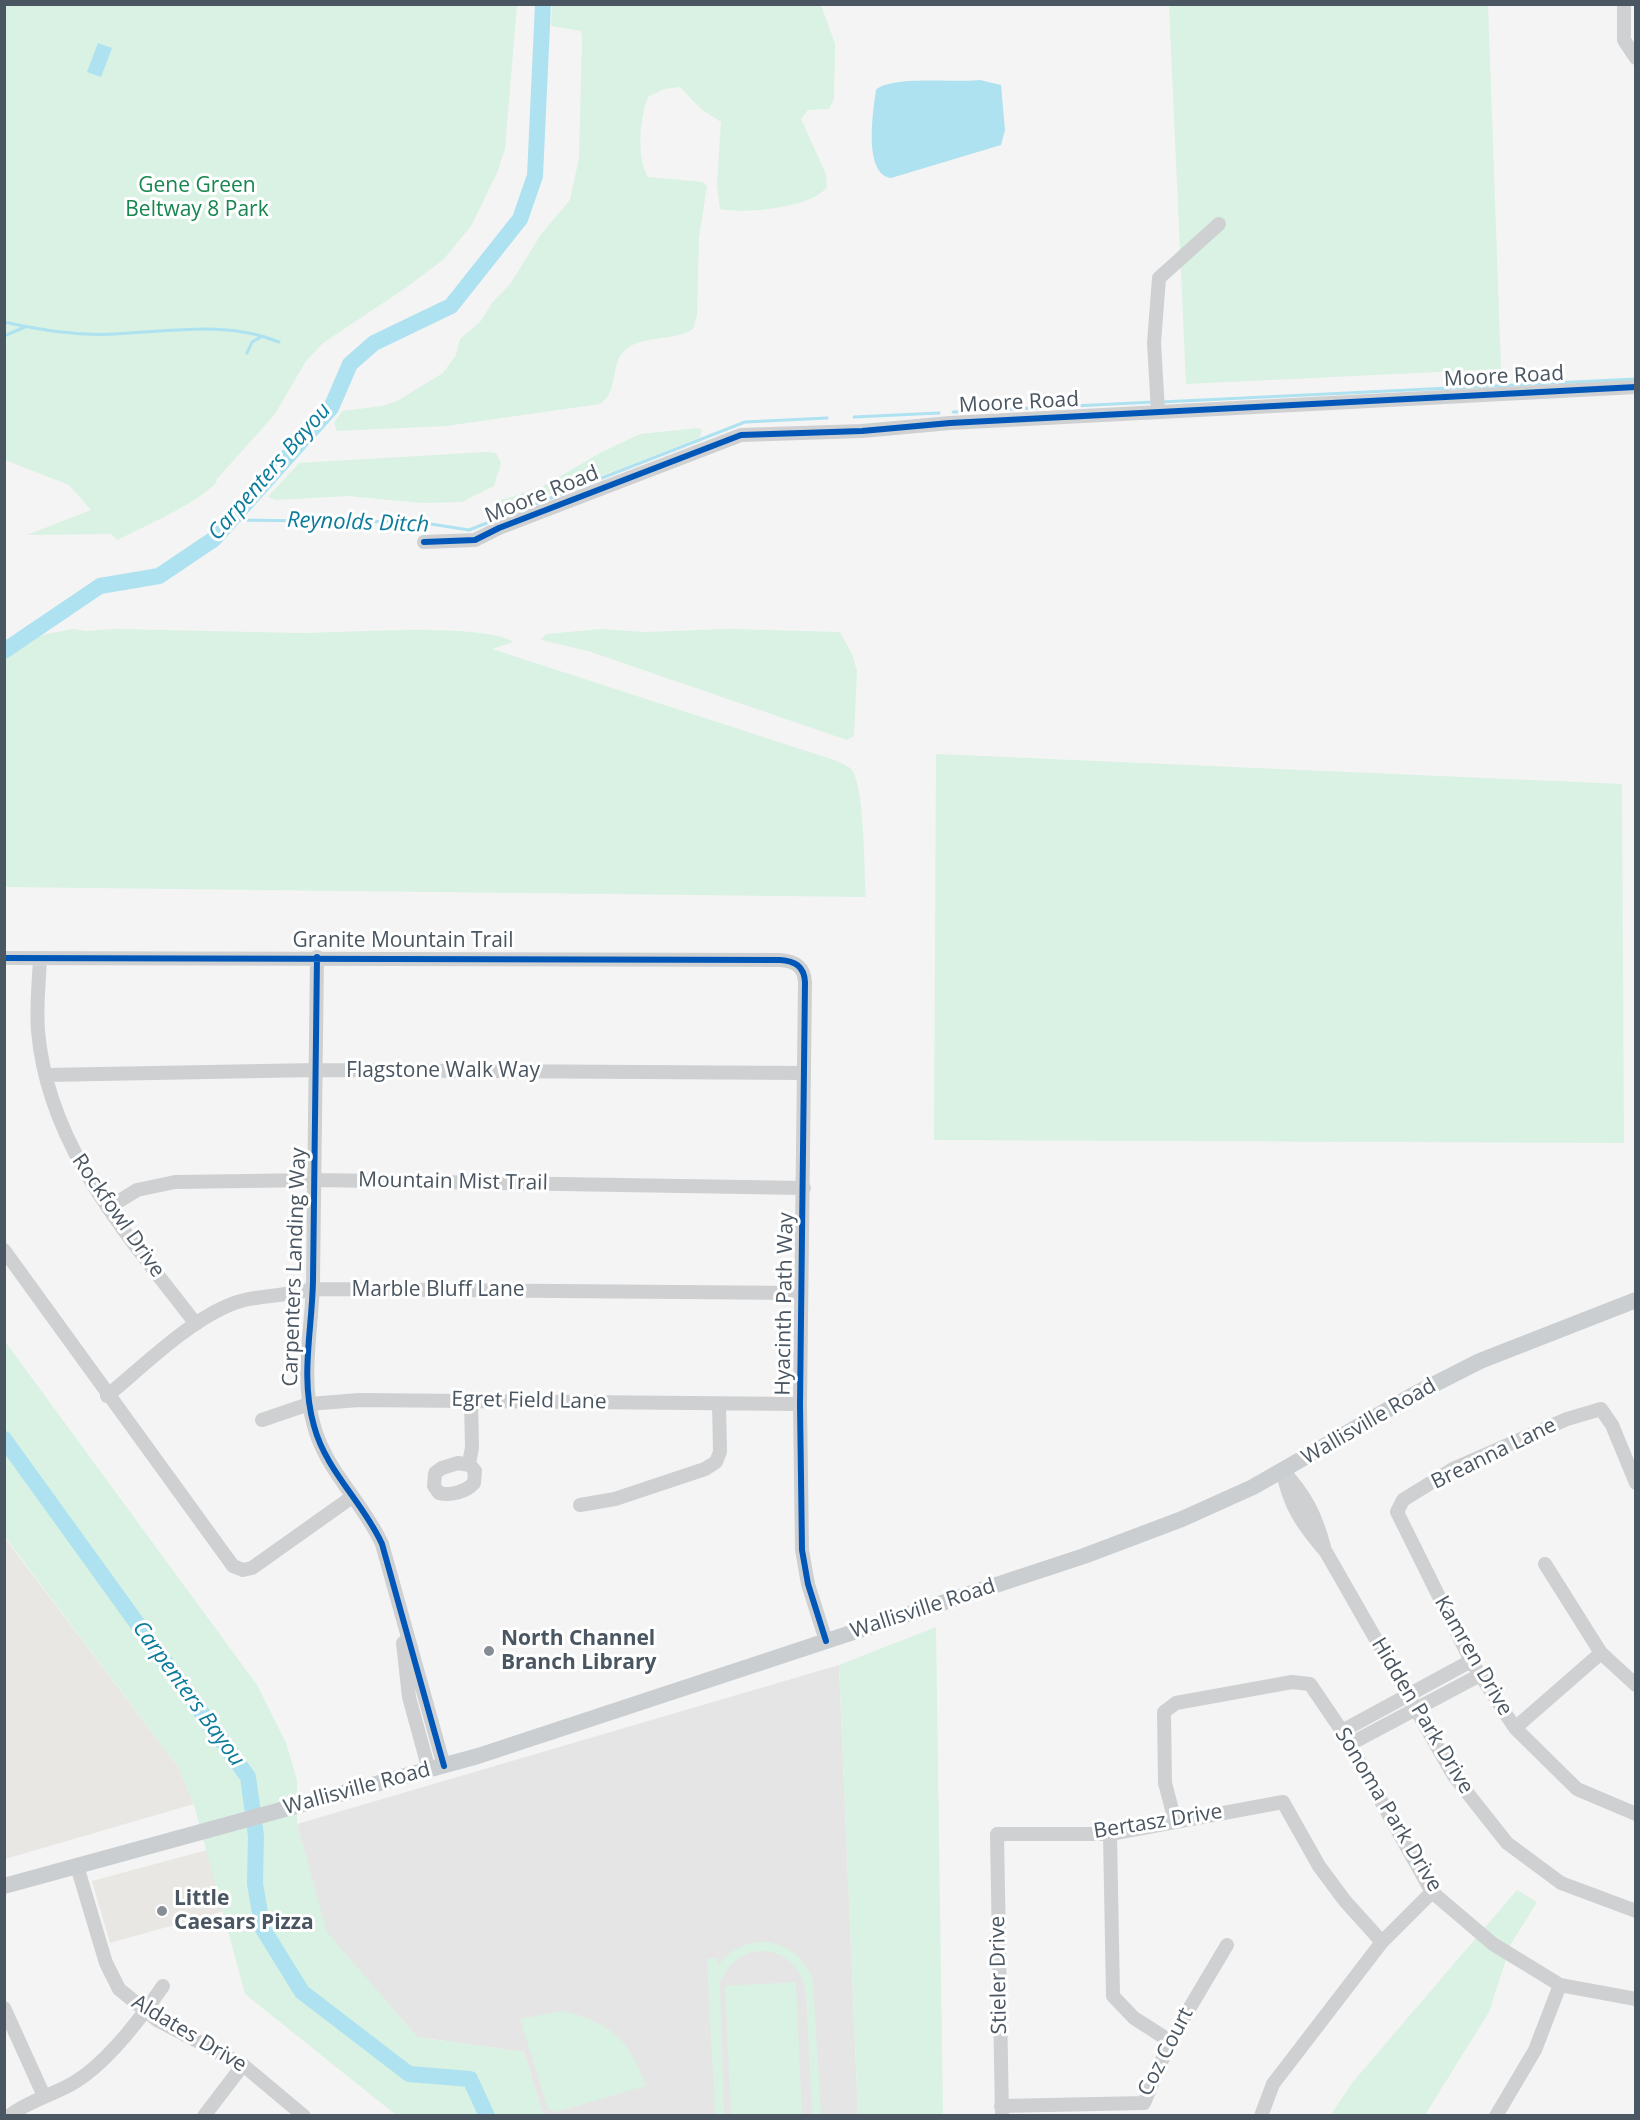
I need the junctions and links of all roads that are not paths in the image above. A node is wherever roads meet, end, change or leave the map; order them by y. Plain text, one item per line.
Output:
1 (1624, 4) edge
2 (1635, 58) edge
3 (1219, 224) dead end
4 (1635, 387) edge
5 (1158, 411) junction
6 (424, 542) dead end
7 (317, 957) junction
8 (4, 958) edge
9 (40, 958) junction
10 (799, 966) joint
11 (316, 1070) junction
12 (803, 1073) junction
13 (46, 1075) junction
14 (315, 1180) junction
15 (804, 1188) junction
16 (108, 1208) junction
17 (4, 1250) edge
18 (313, 1289) junction
19 (801, 1293) junction
20 (1635, 1300) edge
21 (196, 1324) junction
22 (107, 1396) junction
23 (471, 1400) junction
24 (309, 1404) junction
25 (719, 1404) junction
26 (800, 1404) junction
27 (262, 1420) dead end
28 (469, 1464) dead end
29 (1283, 1471) junction
30 (1634, 1477) edge
31 (352, 1497) junction
32 (580, 1505) dead end
33 (1397, 1512) joint
34 (1545, 1564) dead end
35 (826, 1641) junction
36 (1601, 1653) junction
37 (1471, 1662) junction
38 (1480, 1675) junction
39 (1635, 1685) edge
40 (1407, 1695) junction
41 (1415, 1709) junction
42 (1515, 1728) junction
43 (1342, 1731) junction
44 (1350, 1744) junction
45 (436, 1768) junction
46 (1635, 1814) edge
47 (1175, 1821) junction
48 (997, 1834) joint
49 (1110, 1834) junction
50 (77, 1866) junction
51 (4, 1886) edge
52 (1432, 1892) junction
53 (1635, 1911) edge
54 (1382, 1942) junction
55 (1227, 1945) dead end
56 (1560, 1985) junction
57 (163, 1986) dead end
58 (1635, 1999) edge
59 (4, 2008) edge
60 (145, 2012) junction
61 (1170, 2041) junction
62 (243, 2065) junction
63 (44, 2096) junction
64 (1001, 2111) edge
65 (9, 2115) edge
66 (204, 2115) edge
67 (304, 2115) edge
68 (1261, 2115) edge
69 (1496, 2115) edge

1 - 2 street
3 - 5 street
4 - 5 street, Moore Road
5 - 6 street, Moore Road
7 - 9 street, Granite Mountain Trail
7 - 10 street, Granite Mountain Trail
7 - 11 street, Carpenters Landing Way
8 - 9 street, Granite Mountain Trail
9 - 13 street, Rockfowl Drive
10 - 12 street, Hyacinth Path Way
11 - 12 street, Flagstone Walk Way
11 - 13 street, Flagstone Walk Way
11 - 14 street, Carpenters Landing Way
12 - 15 street, Hyacinth Path Way
13 - 16 street, Rockfowl Drive
14 - 15 street, Mountain Mist Trail
14 - 16 street, Mountain Mist Trail
14 - 18 street, Carpenters Landing Way
15 - 19 street, Hyacinth Path Way
16 - 21 street, Rockfowl Drive
17 - 22 street
18 - 19 street, Marble Bluff Lane
18 - 21 street, Marble Bluff Lane
18 - 24 street, Carpenters Landing Way
19 - 26 street, Hyacinth Path Way
20 - 29 main road, Wallisville Road
21 - 22 street, Marble Bluff Lane
22 - 31 street
23 - 24 street, Egret Field Lane
23 - 25 street, Egret Field Lane
23 - 28 street
24 - 27 street, Egret Field Lane
24 - 31 street, Carpenters Landing Way
25 - 26 street, Egret Field Lane
25 - 32 street
26 - 35 street, Hyacinth Path Way
29 - 35 main road, Wallisville Road
29 - 40 street, Hidden Park Drive
30 - 33 street, Breanna Lane
31 - 45 street, Carpenters Landing Way
33 - 37 street, Kamren Drive
34 - 36 street
35 - 45 main road, Wallisville Road
36 - 39 street
36 - 42 street
37 - 38 street, Kamren Drive
37 - 40 street
38 - 41 street
38 - 42 street, Kamren Drive
40 - 41 street, Hidden Park Drive
40 - 43 street
41 - 44 street
41 - 53 street, Hidden Park Drive
42 - 46 street, Kamren Drive
43 - 44 street, Sonoma Park Drive
43 - 47 street, Sonoma Park Drive
44 - 52 street, Sonoma Park Drive
45 - 50 main road, Wallisville Road
47 - 49 street, Bertasz Drive
47 - 54 street, Bertasz Drive
48 - 49 street, Bertasz Drive
48 - 64 street, Stieler Drive
49 - 61 street
50 - 51 main road, Wallisville Road
50 - 60 street, Aldates Drive
52 - 54 street
52 - 56 street, Sonoma Park Drive
54 - 68 street
55 - 61 street, Coz Court
56 - 58 street, Sonoma Park Drive
56 - 69 street
57 - 60 street
59 - 63 street
60 - 62 street, Aldates Drive
60 - 63 street
61 - 64 street, Coz Court
62 - 66 street
62 - 67 street, Aldates Drive
63 - 65 street

